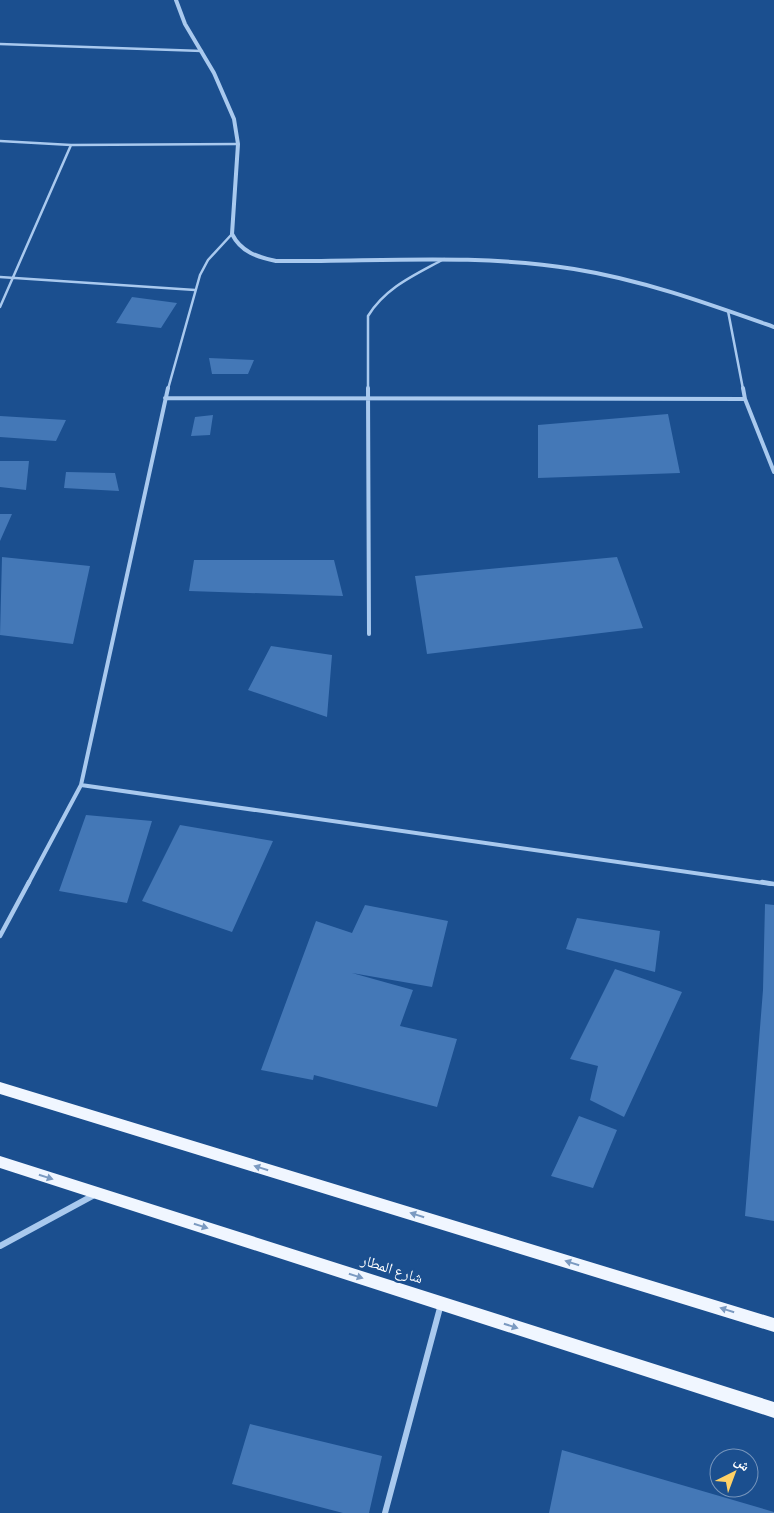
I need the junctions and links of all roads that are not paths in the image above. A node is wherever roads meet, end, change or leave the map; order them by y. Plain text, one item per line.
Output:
1 (176, 0) edge
2 (0, 44) edge
3 (202, 51) junction
4 (0, 142) edge
5 (238, 144) junction
6 (72, 145) junction
7 (232, 234) junction
8 (444, 259) junction
9 (0, 277) edge
10 (12, 278) junction
11 (195, 290) junction
12 (0, 307) edge
13 (728, 311) junction
14 (774, 327) edge
15 (165, 398) junction
16 (367, 398) junction
17 (745, 399) junction
18 (774, 472) edge
19 (370, 634) dead end
20 (81, 785) junction
21 (774, 884) edge
22 (0, 936) edge
23 (0, 1088) edge
24 (0, 1162) edge
25 (98, 1193) junction
26 (0, 1246) edge
27 (441, 1303) junction
28 (774, 1325) edge
29 (774, 1410) edge
30 (385, 1513) edge

1 - 3 street
2 - 3 lane
3 - 5 street
4 - 6 lane
5 - 6 lane
5 - 7 street
6 - 10 lane
7 - 8 street
7 - 11 lane
8 - 13 street
8 - 16 lane
9 - 10 lane
10 - 11 lane
10 - 12 lane
11 - 15 lane
13 - 14 street
13 - 17 lane
15 - 16 lane
15 - 20 lane
16 - 17 lane
16 - 19 lane
17 - 18 lane
20 - 21 lane
20 - 22 lane
28 -> 23 main road
24 -> 25 main road, شارع المطار
25 - 26 street
25 -> 27 main road, شارع المطار
27 -> 29 main road, شارع المطار
27 - 30 street

